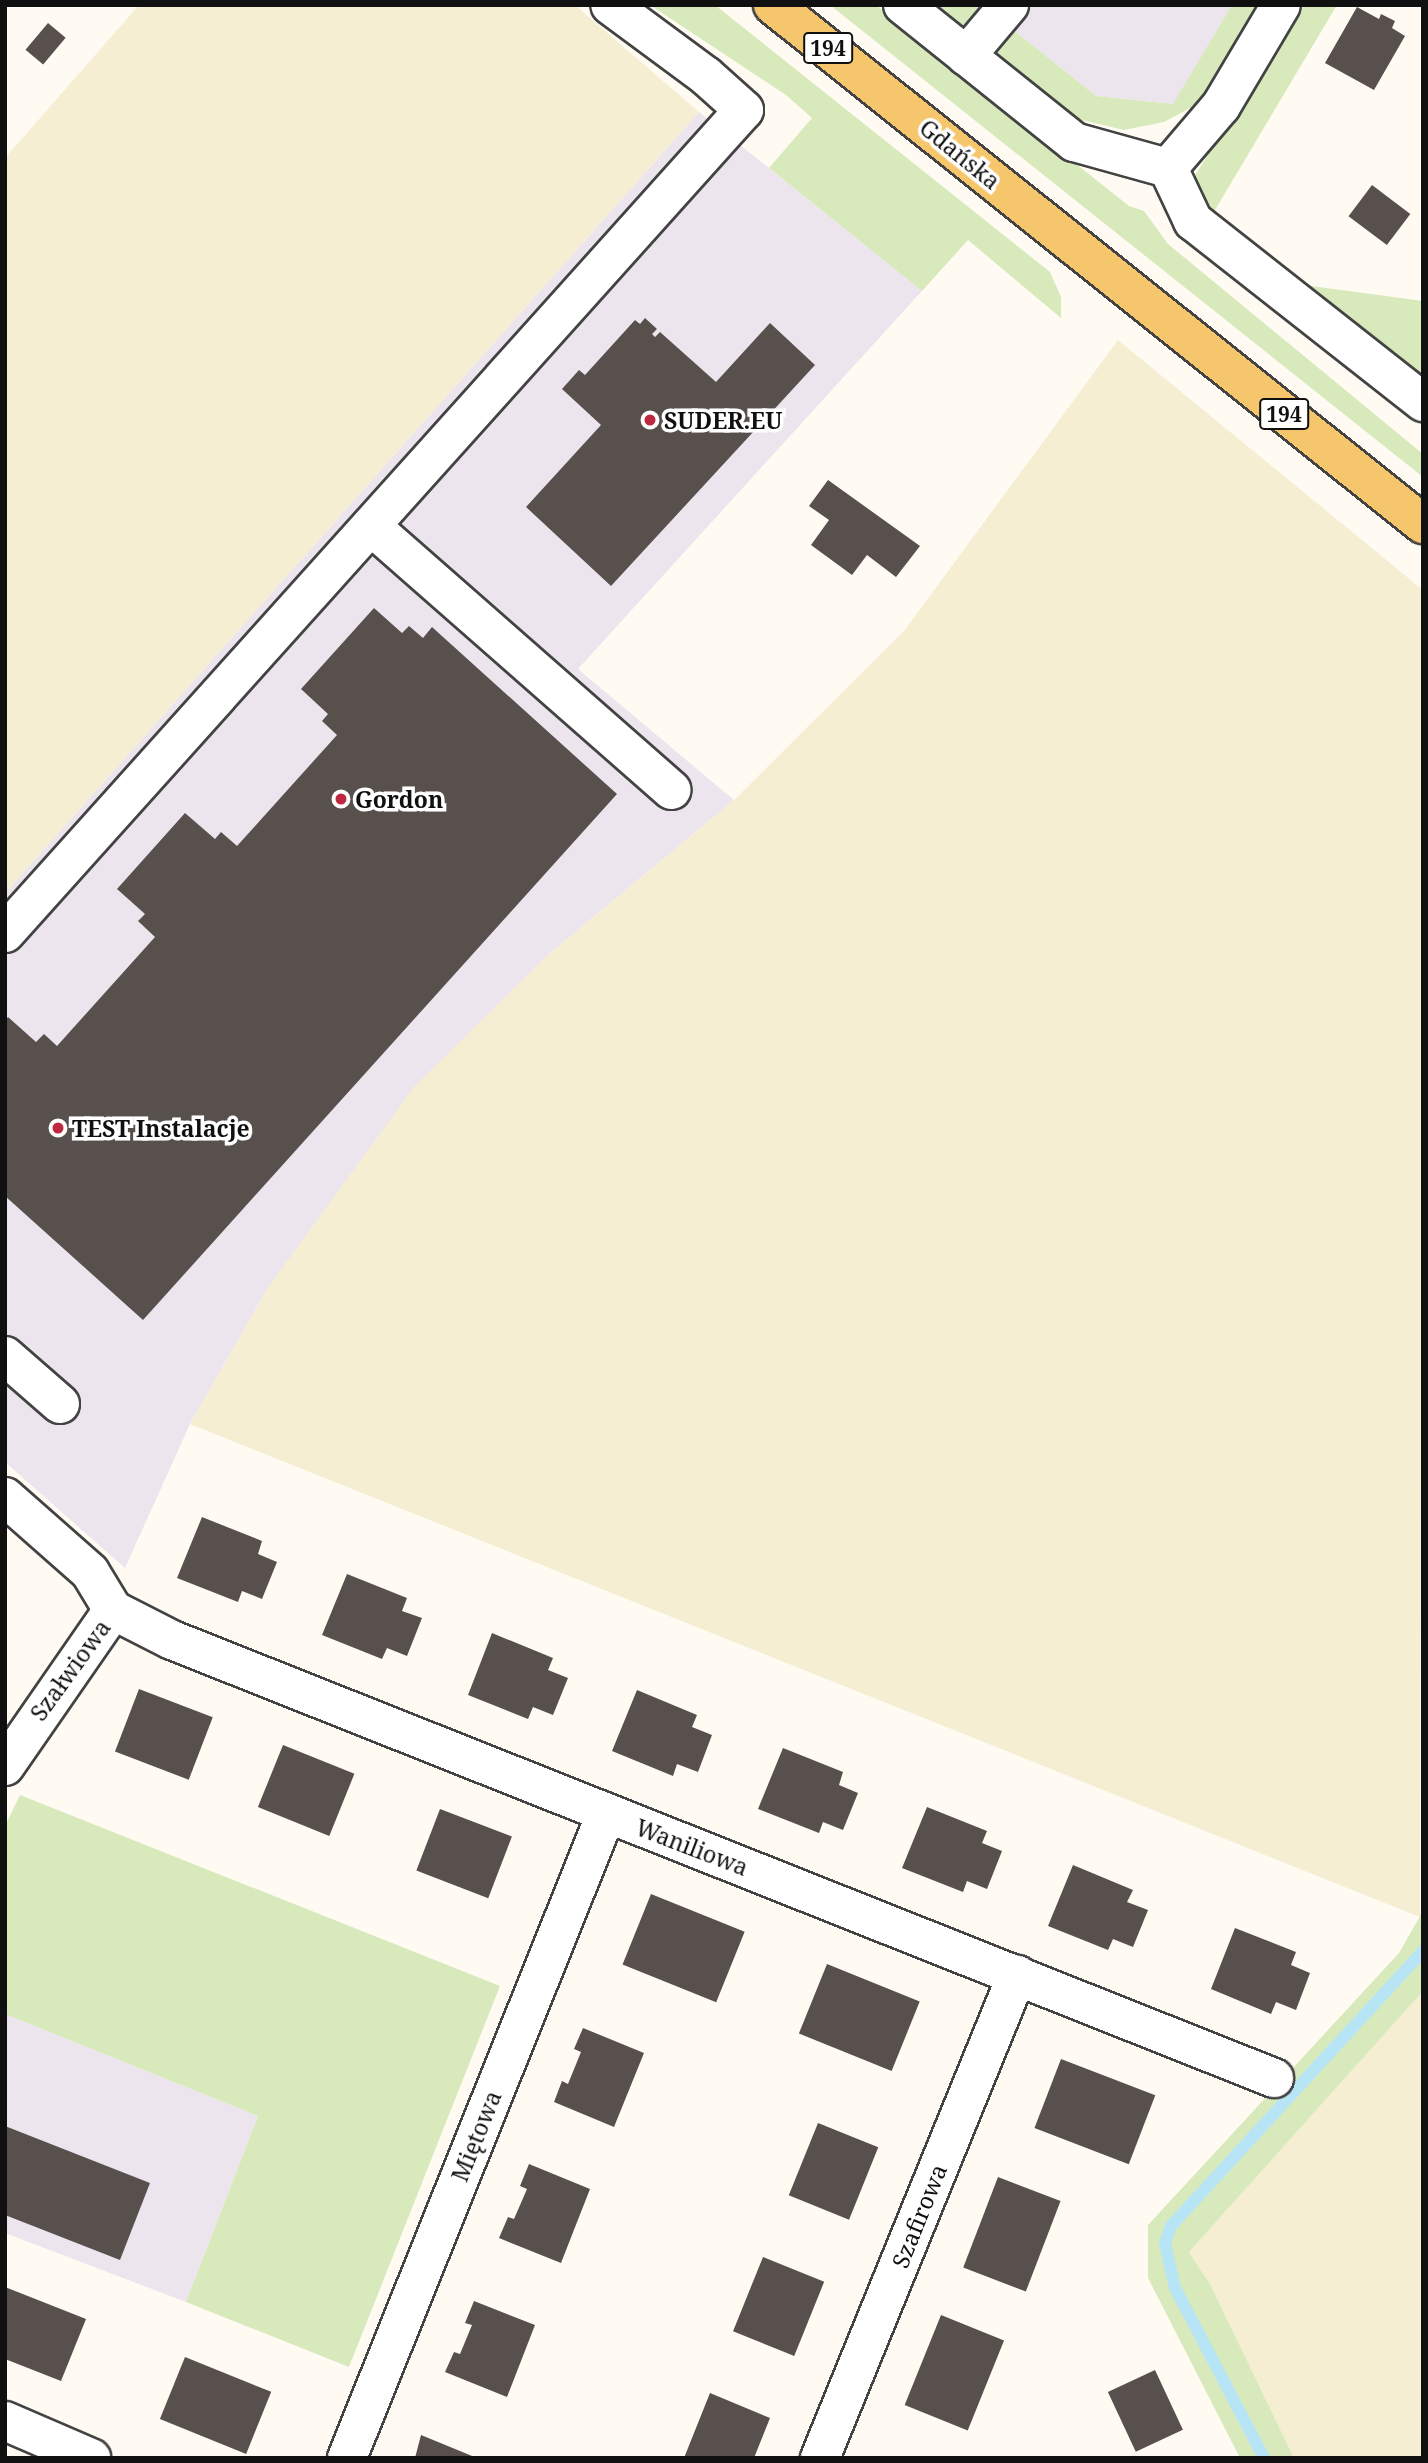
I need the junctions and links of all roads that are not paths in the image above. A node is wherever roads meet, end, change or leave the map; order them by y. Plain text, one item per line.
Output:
1 (610, 5) edge
2 (773, 5) edge
3 (903, 5) edge
4 (1009, 5) edge
5 (1281, 5) edge
6 (966, 56) junction
7 (1168, 168) junction
8 (1423, 402) edge
9 (1423, 524) edge
10 (371, 526) junction
11 (672, 790) dead end
12 (5, 933) edge
13 (5, 1356) edge
14 (60, 1404) dead end
15 (5, 1497) edge
16 (113, 1610) junction
17 (5, 1766) edge
18 (606, 1814) junction
19 (1017, 1975) junction
20 (1274, 2078) dead end
21 (5, 2421) edge
22 (91, 2458) edge
23 (347, 2458) edge
24 (820, 2458) edge

1 - 10 street
2 - 9 main road, Gdańska / 194
3 - 6 street
4 - 6 street
5 - 7 street
6 - 7 street
7 - 8 street
10 - 11 street
10 - 12 street
13 - 14 street
15 - 16 street
16 - 17 street, Szałwiowa
16 - 18 street, Waniliowa
18 - 19 street, Waniliowa
18 - 23 street, Miętowa
19 - 20 street, Waniliowa
19 - 24 street, Szafirowa
21 - 22 street

